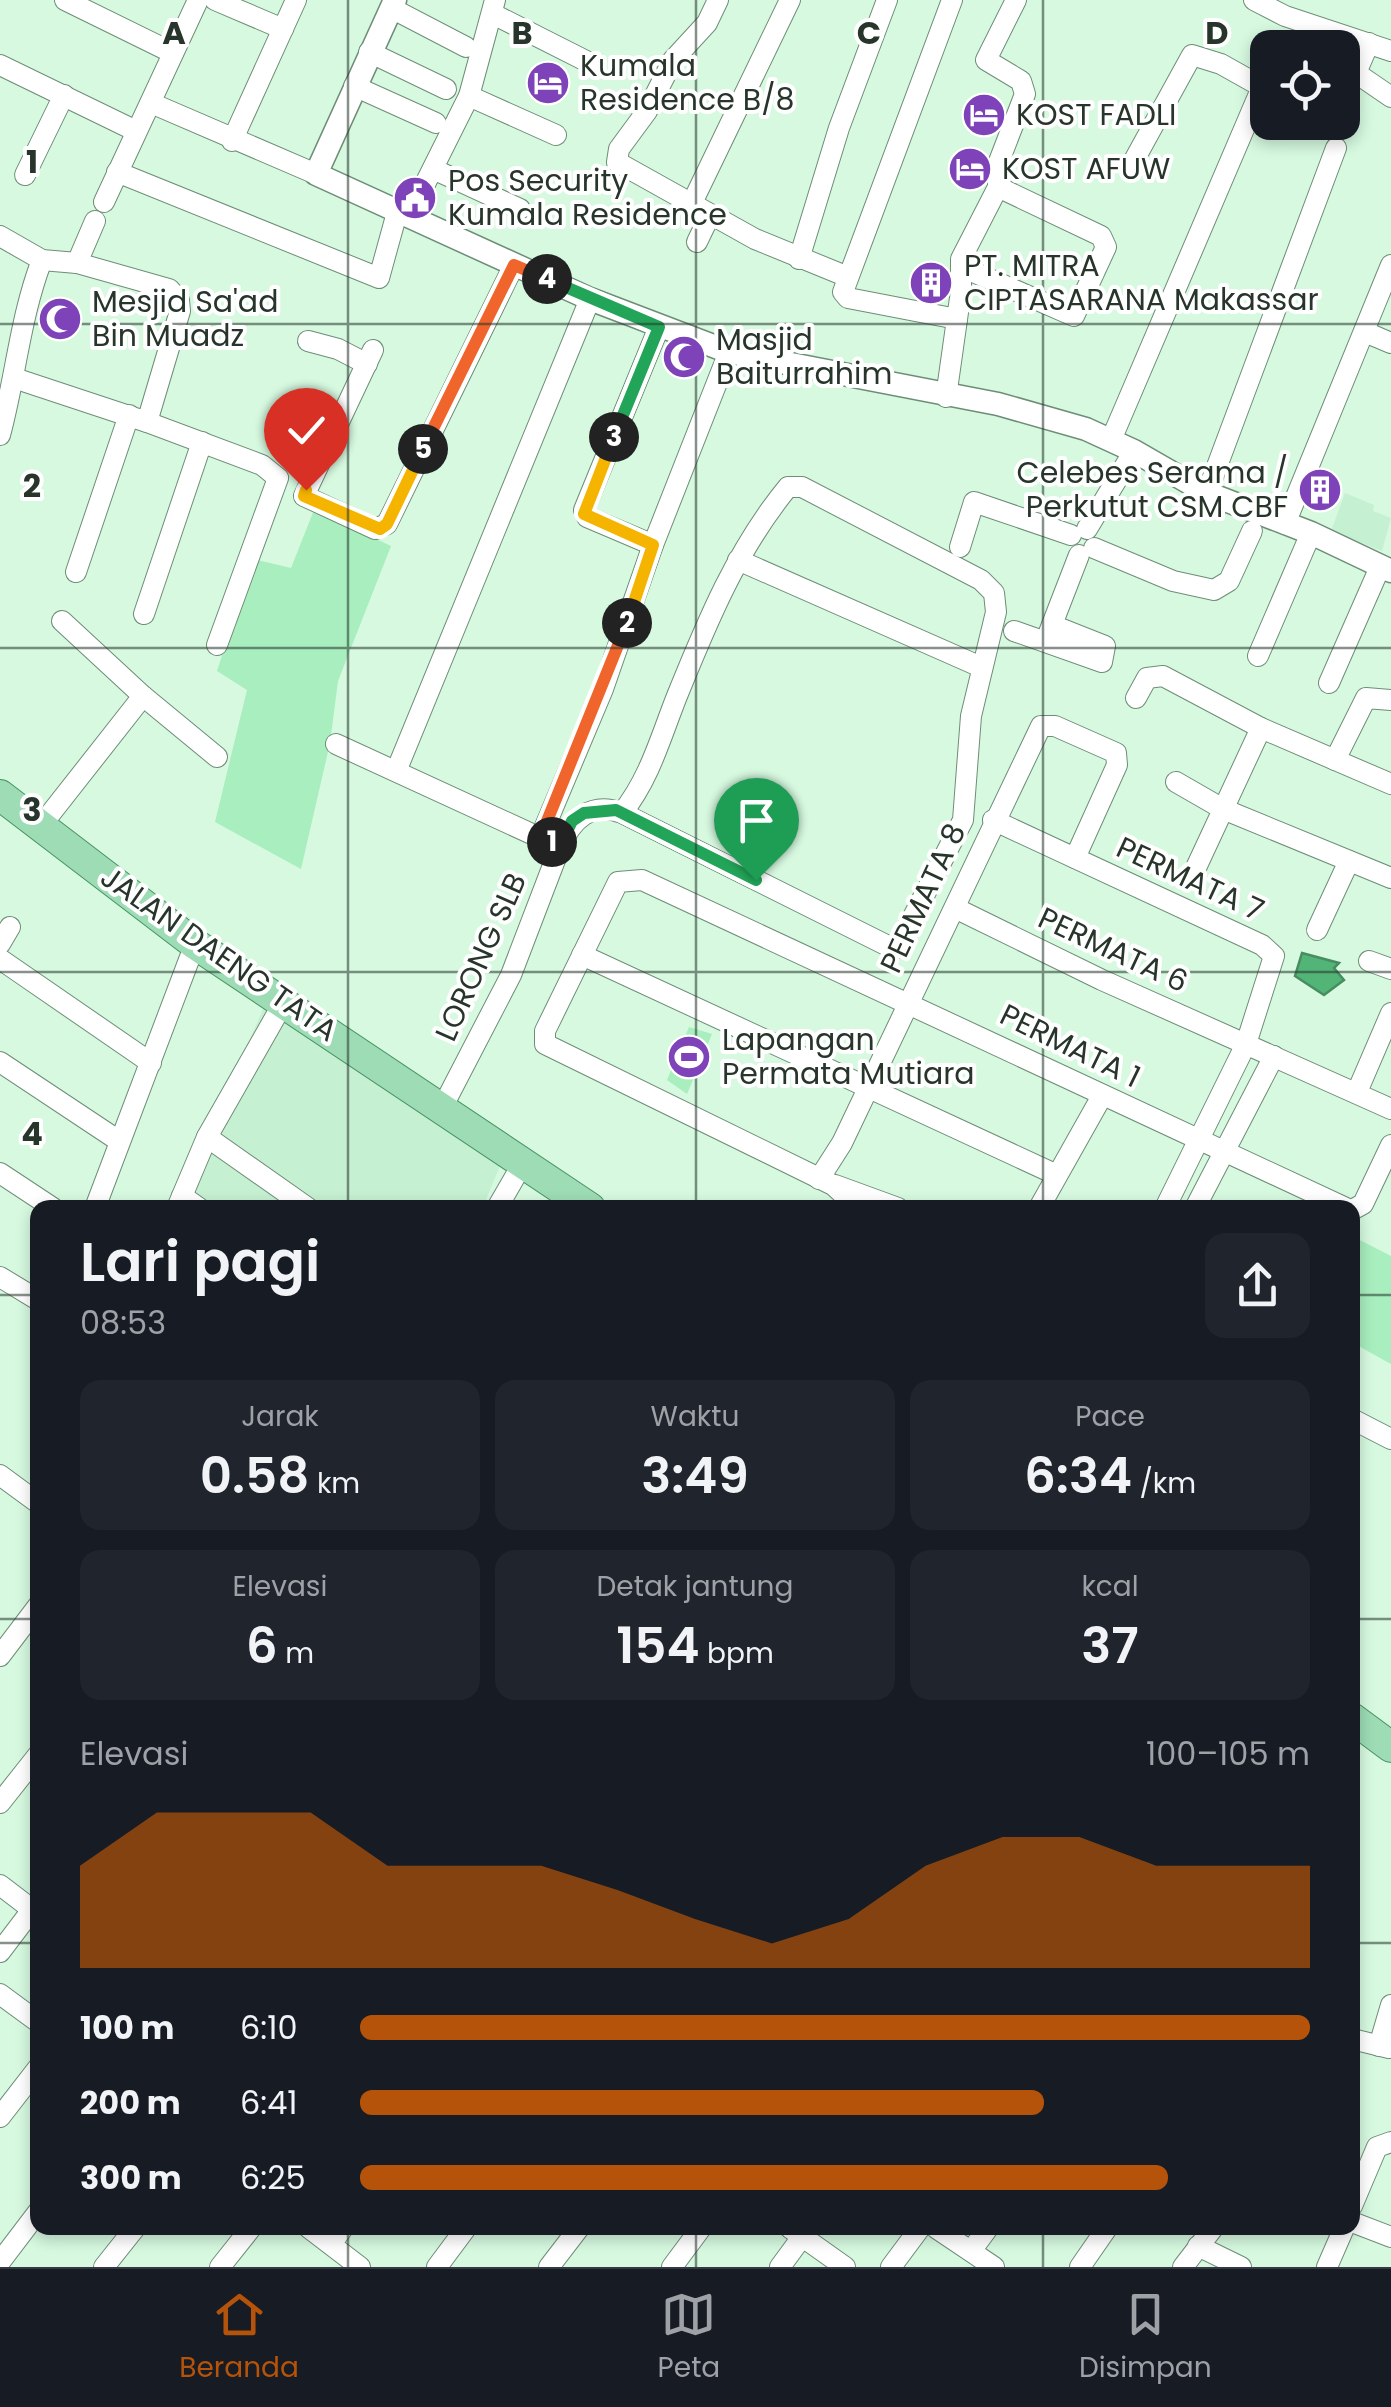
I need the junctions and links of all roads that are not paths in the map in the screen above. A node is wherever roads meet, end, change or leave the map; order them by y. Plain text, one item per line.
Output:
1 (64, 0) edge
2 (198, 0) edge
3 (215, 0) edge
4 (296, 0) edge
5 (718, 0) edge
6 (790, 0) edge
7 (887, 0) edge
8 (952, 0) edge
9 (1016, 0) edge
10 (1254, 0) edge
11 (393, 4) edge
12 (494, 7) edge
13 (282, 29) junction
14 (1370, 43) junction
15 (466, 47) dead end
16 (1391, 51) edge
17 (370, 52) junction
18 (173, 53) junction
19 (590, 63) dead end
20 (0, 65) edge
21 (354, 86) junction
22 (446, 89) dead end
23 (64, 95) junction
24 (469, 96) junction
25 (1391, 97) edge
26 (151, 103) junction
27 (436, 123) dead end
28 (136, 131) junction
29 (556, 135) dead end
30 (232, 142) junction
31 (1336, 148) dead end
32 (1132, 164) dead end
33 (434, 170) junction
34 (117, 172) junction
35 (316, 174) junction
36 (25, 175) dead end
37 (998, 186) junction
38 (690, 205) junction
39 (410, 207) junction
40 (520, 210) dead end
41 (710, 215) junction
42 (0, 236) edge
43 (697, 242) dead end
44 (799, 259) junction
45 (42, 260) junction
46 (77, 263) junction
47 (514, 265) junction
48 (1391, 265) edge
49 (962, 267) junction
50 (848, 277) junction
51 (590, 299) junction
52 (957, 319) junction
53 (659, 327) junction
54 (1365, 332) junction
55 (308, 341) dead end
56 (1391, 342) edge
57 (729, 352) junction
58 (14, 378) junction
59 (946, 397) junction
60 (138, 418) junction
61 (0, 435) edge
62 (1121, 438) junction
63 (202, 442) junction
64 (1206, 493) junction
65 (1285, 524) junction
66 (1252, 531) dead end
67 (1311, 533) junction
68 (1083, 542) junction
69 (653, 545) junction
70 (960, 547) dead end
71 (738, 560) junction
72 (1385, 569) edge
73 (76, 572) dead end
74 (144, 614) dead end
75 (62, 621) dead end
76 (1014, 630) dead end
77 (217, 645) dead end
78 (944, 650) junction
79 (1258, 656) dead end
80 (981, 667) junction
81 (1329, 683) dead end
82 (143, 696) junction
83 (976, 697) junction
84 (1136, 698) dead end
85 (1391, 700) edge
86 (1261, 728) junction
87 (336, 744) dead end
88 (216, 758) dead end
89 (1336, 760) junction
90 (397, 769) junction
91 (1176, 782) dead end
92 (1391, 784) edge
93 (0, 795) edge
94 (1223, 809) junction
95 (622, 813) junction
96 (993, 820) junction
97 (40, 827) junction
98 (550, 841) junction
99 (1075, 858) junction
100 (1349, 861) junction
101 (1194, 872) dead end
102 (1391, 878) edge
103 (955, 908) junction
104 (1316, 930) dead end
105 (196, 944) junction
106 (582, 954) junction
107 (0, 958) edge
108 (1369, 961) dead end
109 (1391, 969) edge
110 (285, 1000) junction
111 (908, 1001) junction
112 (1391, 1013) edge
113 (1246, 1044) junction
114 (1274, 1056) junction
115 (0, 1062) edge
116 (151, 1063) junction
117 (868, 1088) junction
118 (1357, 1092) junction
119 (1102, 1096) junction
120 (442, 1108) junction
121 (1391, 1108) edge
122 (207, 1137) junction
123 (119, 1141) junction
124 (1199, 1142) junction
125 (1391, 1145) edge
126 (1224, 1154) junction
127 (523, 1164) junction
128 (0, 1173) edge
129 (1057, 1174) junction
130 (823, 1180) junction
131 (42, 1200) edge
132 (98, 1200) edge
133 (187, 1200) edge
134 (297, 1200) edge
135 (502, 1200) edge
136 (578, 1200) edge
137 (848, 1200) edge
138 (877, 1200) edge
139 (1043, 1200) edge
140 (1170, 1200) edge
141 (1199, 1200) edge
142 (1329, 1200) edge
143 (1360, 1205) edge
144 (0, 1277) edge
145 (30, 1295) edge
146 (1360, 1423) edge
147 (1391, 1439) edge
148 (0, 1475) edge
149 (30, 1497) edge
150 (30, 1617) edge
151 (0, 1656) edge
152 (1360, 1724) edge
153 (1391, 1747) edge
154 (30, 1765) edge
155 (0, 1804) edge
156 (0, 1886) edge
157 (30, 1904) edge
158 (30, 1915) edge
159 (0, 1952) edge
160 (0, 1994) edge
161 (1391, 2005) edge
162 (30, 2016) edge
163 (1360, 2040) edge
164 (1385, 2047) edge
165 (30, 2078) edge
166 (0, 2117) edge
167 (1384, 2145) edge
168 (1360, 2191) edge
169 (30, 2223) edge
170 (1360, 2225) edge
171 (129, 2235) edge
172 (245, 2235) edge
173 (319, 2235) edge
174 (461, 2235) edge
175 (574, 2235) edge
176 (696, 2235) edge
177 (795, 2235) edge
178 (800, 2235) edge
179 (915, 2235) edge
180 (947, 2235) edge
181 (983, 2235) edge
182 (1102, 2235) edge
183 (1207, 2235) edge
184 (1341, 2235) edge
185 (1391, 2237) edge
186 (1198, 2246) junction
187 (971, 2251) junction
188 (342, 2252) edge
189 (0, 2262) edge
190 (104, 2267) edge
191 (220, 2267) edge
192 (436, 2267) edge
193 (549, 2267) edge
194 (672, 2267) edge
195 (780, 2267) edge
196 (845, 2267) edge
197 (892, 2267) edge
198 (994, 2267) edge
199 (1080, 2267) edge
200 (1183, 2267) edge
201 (1240, 2267) edge
202 (1327, 2267) edge

1 - 18 street
2 - 18 street
3 - 13 street
4 - 13 street
5 - 38 street
6 - 38 street
7 - 44 street
8 - 50 street
9 - 37 street
10 - 14 street
11 - 15 street
11 - 17 street
12 - 19 street
12 - 24 street
13 - 30 street
14 - 16 street
14 - 25 street
17 - 21 street
17 - 22 street
18 - 26 street
20 - 23 street
21 - 27 street
21 - 35 street
23 - 28 street
23 - 36 street
24 - 29 street
24 - 33 street
26 - 28 street
26 - 30 street
28 - 34 street
30 - 35 street
31 - 64 street
32 - 62 street
33 - 39 street
33 - 40 street
34 - 39 street
34 - 46 street
35 - 39 street
37 - 49 street
37 - 49 street
38 - 41 street
39 - 47 street
41 - 43 street
41 - 44 street
42 - 45 street
44 - 50 street
45 - 46 street
45 - 58 street
46 - 60 street
47 - 51 street
47 - 55 street
48 - 54 street
49 - 52 street
50 - 52 street
51 - 53 street
51 - 90 street
52 - 59 street
53 - 57 street
53 - 69 street
54 - 56 street
54 - 65 street
57 - 59 street
57 - 69 street, LORONG SLB
58 - 60 street
58 - 61 street
59 - 62 street
60 - 63 street
60 - 73 street
62 - 64 street
62 - 68 street
63 - 74 street
63 - 77 street
64 - 65 street
65 - 67 street
66 - 68 street
67 - 72 street
67 - 79 street
68 - 70 street
68 - 76 street
69 - 98 street, LORONG SLB
71 - 78 street
71 - 80 street
71 - 95 street
72 - 81 street
75 - 82 street
78 - 80 street
78 - 83 street
80 - 83 street
82 - 88 street
82 - 97 street
83 - 95 street
84 - 86 street
85 - 89 street
86 - 89 street
86 - 94 street
87 - 90 street
89 - 92 street
90 - 98 street
91 - 94 street
93 - 97 main road, JALAN DAENG TATA
94 - 100 street
94 - 101 street
95 - 98 street
96 - 99 street, PERMATA 7
96 - 99 street, PERMATA 8
96 - 103 street, PERMATA 8
97 - 105 main road, JALAN DAENG TATA
98 - 120 street, LORONG SLB
99 - 113 street, PERMATA 7
100 - 102 street
100 - 104 street
103 - 111 street, PERMATA 8
103 - 113 street, PERMATA 6
105 - 110 main road, JALAN DAENG TATA
105 - 116 street
106 - 111 street, PERMATA 1
106 - 117 street
106 - 130 street
107 - 116 street
108 - 109 street
110 - 120 main road, JALAN DAENG TATA
110 - 122 street
111 - 117 street, PERMATA 8
111 - 119 street, PERMATA 1
112 - 118 street
113 - 114 street, PERMATA 6
113 - 124 street
114 - 118 street, PERMATA 6
114 - 126 street
115 - 123 street
116 - 123 street
117 - 129 street
117 - 130 street, PERMATA 8
118 - 121 street, PERMATA 6
119 - 124 street, PERMATA 1
119 - 129 street
120 - 127 main road, JALAN DAENG TATA
122 - 133 street
122 - 134 street
123 - 132 street
124 - 126 street, PERMATA 1
124 - 140 street
125 - 143 street
126 - 141 street
126 - 142 street, PERMATA 1
127 - 135 street
127 - 136 main road, JALAN DAENG TATA
128 - 131 street
129 - 139 street
130 - 137 street
130 - 138 street
144 - 145 street
146 - 147 street
148 - 149 street
150 - 151 street
152 - 153 main road
154 - 155 street
156 - 157 street
158 - 159 street
160 - 162 street
161 - 164 street
163 - 164 street
165 - 166 street
167 - 168 street
169 - 189 street
170 - 185 street
171 - 190 street
172 - 191 street
173 - 188 street
174 - 192 street
175 - 193 street
176 - 194 street
177 - 195 street
178 - 196 street
179 - 197 street
180 - 187 street
181 - 187 street
182 - 199 street
183 - 186 street
184 - 202 street
186 - 200 street
186 - 201 street
187 - 198 street

